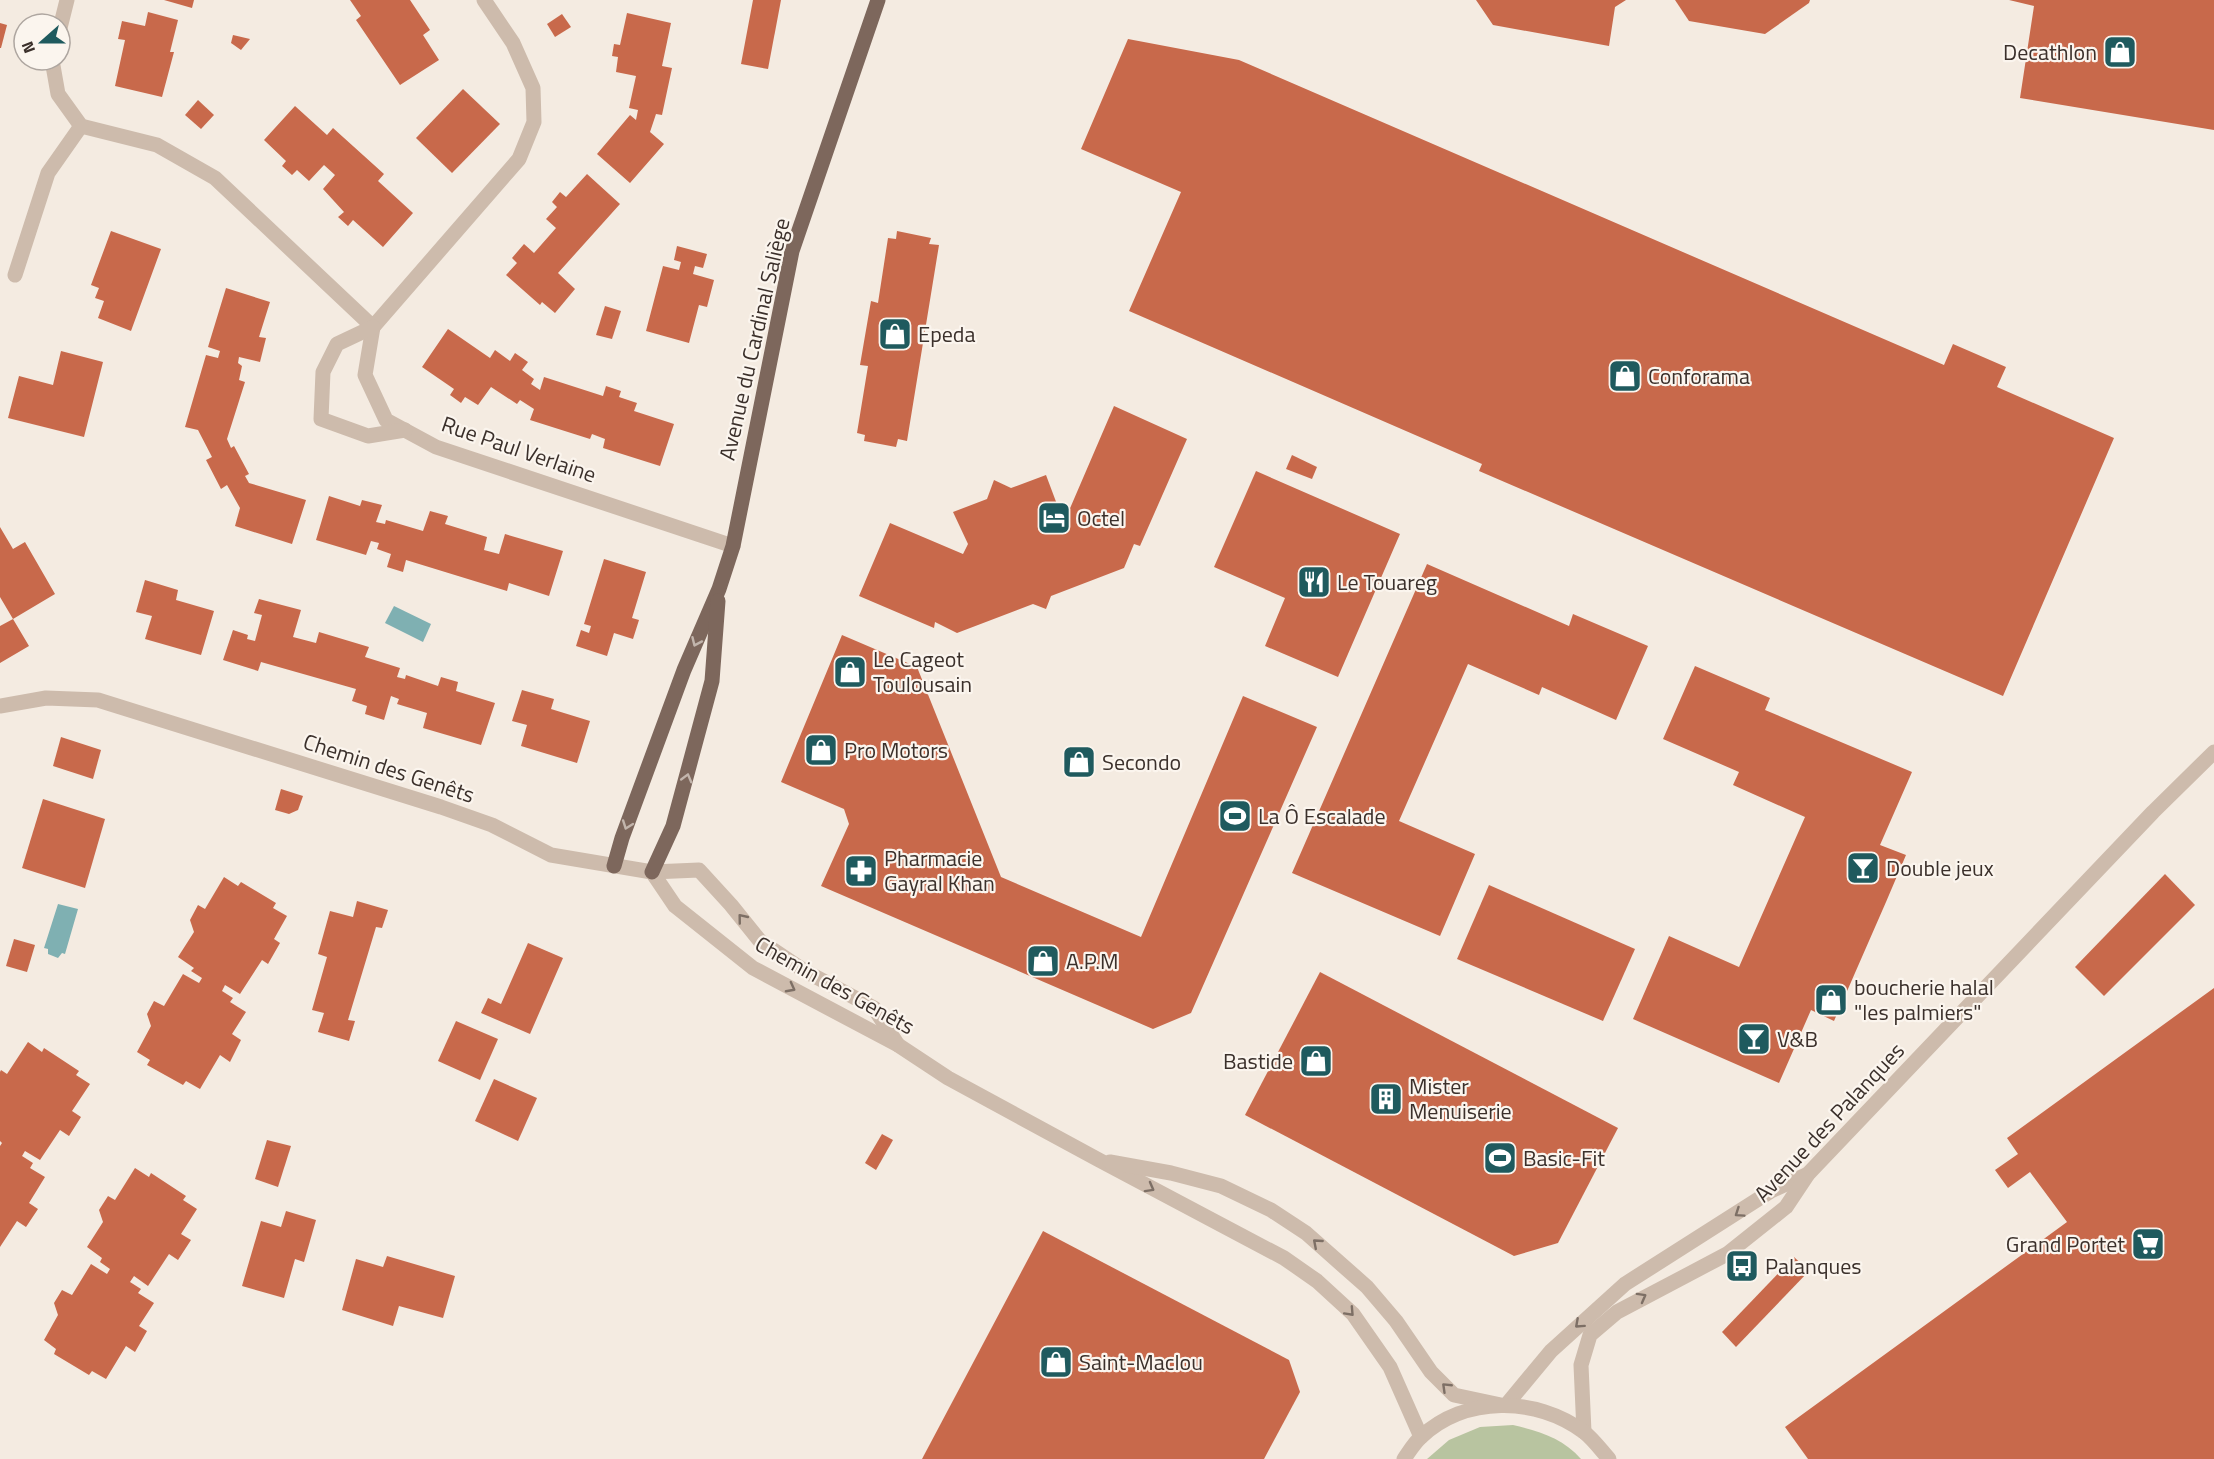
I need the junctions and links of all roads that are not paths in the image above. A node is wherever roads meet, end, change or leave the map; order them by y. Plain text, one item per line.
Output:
1 (484, 0) edge
2 (878, 0) edge
3 (54, 72) edge
4 (81, 126) junction
5 (15, 275) dead end
6 (373, 327) junction
7 (405, 430) junction
8 (733, 546) junction
9 (719, 589) junction
10 (0, 706) edge
11 (2214, 752) edge
12 (614, 866) junction
13 (652, 872) junction
14 (898, 1045) junction
15 (1099, 1160) junction
16 (1808, 1174) junction
17 (1504, 1404) junction
18 (1584, 1432) junction
19 (1421, 1437) junction
20 (1404, 1459) edge
21 (1609, 1459) edge

1 - 6 street
2 - 8 main road, Avenue du Cardinal Saliège
3 - 4 street
4 - 5 street
4 - 6 street
6 - 7 street, Rue Paul Verlaine
6 - 7 street
7 - 8 street, Rue Paul Verlaine
8 - 9 main road, Avenue du Cardinal Saliège
9 -> 12 main road
13 -> 9 main road
10 - 12 street, Chemin des Genêts
11 - 16 street, Avenue des Palanques
12 - 13 street, Chemin des Genêts
13 -> 14 street, Chemin des Genêts
14 -> 13 street
14 - 15 street, Chemin des Genêts
17 -> 15 street
15 -> 19 street, Chemin des Genêts
16 -> 17 street
18 -> 16 street, Avenue des Palanques
17 - 18 street
17 - 19 street
18 - 21 street
19 - 20 street

